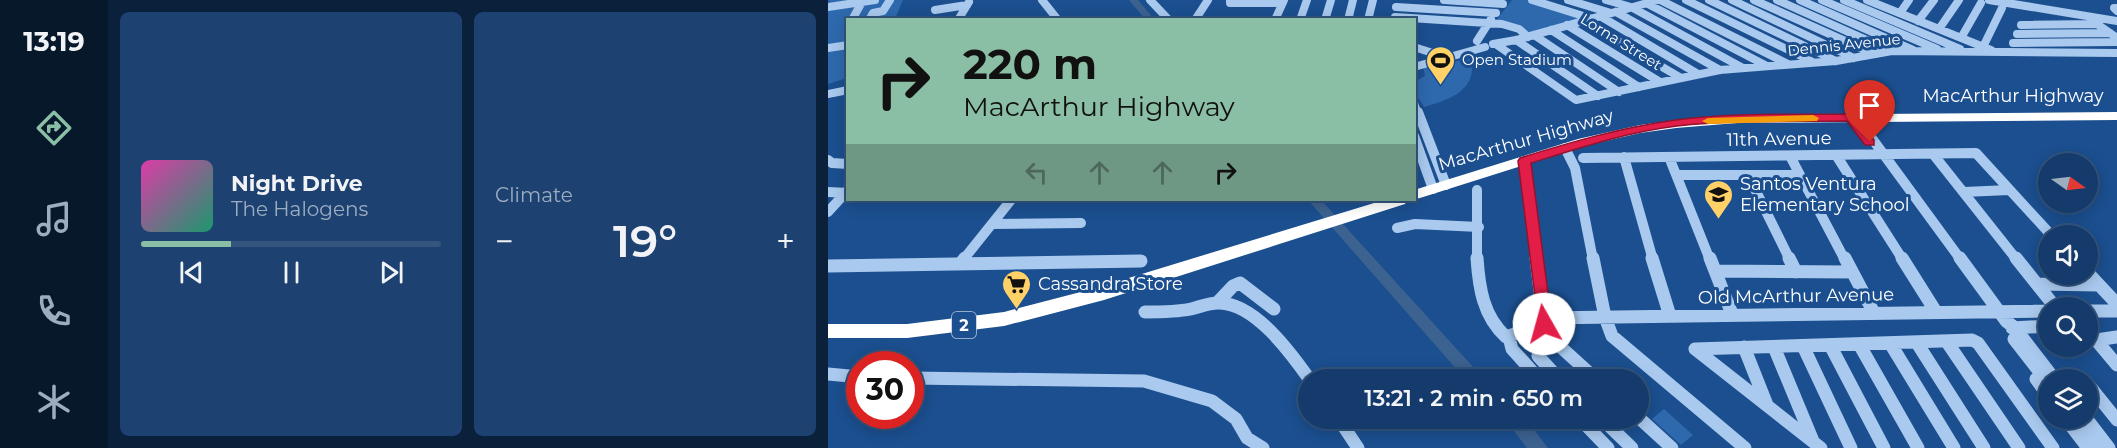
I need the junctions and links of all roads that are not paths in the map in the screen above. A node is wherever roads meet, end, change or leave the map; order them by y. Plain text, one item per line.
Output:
1 (875, 0) edge
2 (890, 0) edge
3 (936, 0) edge
4 (1042, 0) edge
5 (1150, 0) edge
6 (1208, 0) edge
7 (1230, 0) edge
8 (1307, 0) edge
9 (1331, 0) edge
10 (1353, 0) edge
11 (1373, 0) edge
12 (1444, 0) edge
13 (1532, 0) edge
14 (1568, 0) edge
15 (1606, 0) edge
16 (1686, 0) edge
17 (1708, 0) edge
18 (1731, 0) edge
19 (1754, 0) edge
20 (1778, 0) edge
21 (1800, 0) edge
22 (1822, 0) edge
23 (1868, 0) edge
24 (1909, 0) edge
25 (1934, 0) edge
26 (1959, 0) edge
27 (863, 1) edge
28 (1280, 1) edge
29 (1652, 1) edge
30 (1850, 1) edge
31 (1504, 2) edge
32 (1985, 2) edge
33 (969, 3) edge
34 (1882, 3) edge
35 (1397, 4) edge
36 (2002, 4) edge
37 (2067, 4) dead end
38 (1837, 6) junction
39 (828, 7) edge
40 (2024, 7) edge
41 (1631, 8) junction
42 (1824, 10) junction
43 (1614, 12) junction
44 (1496, 13) junction
45 (1900, 13) junction
46 (1811, 14) junction
47 (2068, 14) junction
48 (853, 18) edge
49 (870, 18) edge
50 (959, 18) edge
51 (1056, 18) edge
52 (1167, 18) edge
53 (1196, 18) edge
54 (1271, 18) edge
55 (1276, 18) edge
56 (1301, 18) edge
57 (1326, 18) edge
58 (1348, 18) edge
59 (1368, 18) edge
60 (1394, 18) edge
61 (1416, 19) edge
62 (1592, 19) junction
63 (1798, 20) junction
64 (1918, 21) junction
65 (2117, 21) edge
66 (1488, 23) junction
67 (1785, 24) junction
68 (2021, 25) junction
69 (1567, 26) junction
70 (1769, 29) junction
71 (1939, 29) junction
72 (1551, 30) junction
73 (1754, 34) junction
74 (2017, 34) junction
75 (2114, 35) edge
76 (1531, 36) junction
77 (1961, 38) junction
78 (1739, 39) junction
79 (1516, 40) junction
80 (2117, 42) edge
81 (1487, 43) junction
82 (2013, 43) junction
83 (846, 45) edge
84 (1416, 47) edge
85 (1983, 47) junction
86 (828, 48) edge
87 (1892, 51) junction
88 (1916, 51) junction
89 (1942, 51) junction
90 (1968, 52) junction
91 (1435, 53) junction
92 (1997, 53) junction
93 (2010, 53) junction
94 (2117, 53) edge
95 (1874, 54) junction
96 (1416, 56) edge
97 (1854, 57) junction
98 (1416, 61) edge
99 (1836, 61) junction
100 (1814, 63) junction
101 (1789, 64) junction
102 (1416, 66) edge
103 (1767, 66) junction
104 (1743, 68) junction
105 (1720, 70) junction
106 (1698, 74) junction
107 (1681, 78) junction
108 (1660, 82) junction
109 (1639, 87) junction
110 (846, 90) edge
111 (1619, 92) junction
112 (828, 94) edge
113 (1598, 96) junction
114 (2117, 116) edge
115 (1418, 123) edge
116 (1859, 124) junction
117 (1416, 140) edge
118 (1565, 148) junction
119 (1877, 148) junction
120 (1933, 154) junction
121 (1836, 155) junction
122 (1790, 156) junction
123 (1624, 157) junction
124 (1669, 157) junction
125 (1583, 158) dead end
126 (828, 160) edge
127 (1524, 161) junction
128 (846, 164) edge
129 (1677, 175) junction
130 (1748, 175) junction
131 (1800, 175) junction
132 (1439, 187) junction
133 (1477, 190) dead end
134 (2009, 190) junction
135 (828, 192) edge
136 (846, 192) edge
137 (1964, 192) junction
138 (846, 193) edge
139 (1416, 194) edge
140 (1010, 201) edge
141 (1395, 201) edge
142 (828, 212) edge
143 (1081, 222) dead end
144 (992, 224) junction
145 (2042, 225) edge
146 (1479, 227) junction
147 (1397, 228) dead end
148 (1142, 261) dead end
149 (960, 264) junction
150 (828, 266) edge
151 (1717, 271) junction
152 (1796, 272) junction
153 (1852, 272) junction
154 (2037, 284) junction
155 (2099, 285) joint
156 (2047, 297) edge
157 (1218, 303) junction
158 (2117, 304) edge
159 (1274, 309) dead end
160 (2098, 310) edge
161 (2117, 311) edge
162 (1145, 312) dead end
163 (1936, 312) junction
164 (1874, 313) junction
165 (2038, 313) edge
166 (1732, 314) junction
167 (1670, 316) junction
168 (1605, 317) junction
169 (1544, 321) junction
170 (2006, 322) junction
171 (2038, 325) edge
172 (828, 331) edge
173 (1509, 337) junction
174 (2117, 337) edge
175 (1554, 341) junction
176 (1947, 342) junction
177 (1890, 343) junction
178 (1917, 343) junction
179 (1859, 344) junction
180 (1830, 345) junction
181 (1803, 346) junction
182 (1744, 347) junction
183 (1774, 347) junction
184 (2117, 365) edge
185 (1303, 369) edge
186 (1530, 369) edge
187 (1550, 369) edge
188 (1585, 369) edge
189 (2042, 369) edge
190 (828, 374) edge
191 (846, 376) edge
192 (924, 378) edge
193 (2098, 396) edge
194 (1768, 406) junction
195 (2117, 420) edge
196 (1649, 427) edge
197 (1345, 429) edge
198 (1590, 429) edge
199 (1612, 429) edge
200 (2073, 429) edge
201 (2084, 429) edge
202 (2094, 429) edge
203 (1817, 446) edge
204 (1263, 448) edge
205 (1358, 448) edge
206 (1608, 448) edge
207 (1632, 448) edge
208 (1672, 448) edge
209 (1745, 448) edge
210 (1851, 448) edge
211 (1884, 448) edge
212 (1918, 448) edge
213 (1954, 448) edge
214 (1984, 448) edge
215 (2019, 448) edge
216 (2053, 448) edge
217 (2088, 448) edge
218 (2098, 448) edge
219 (2109, 448) edge

1 - 27 street
2 - 49 street
3 - 33 street
4 - 51 street
5 - 52 street
6 - 53 street
7 - 28 street
8 - 56 street
9 - 57 street
10 - 58 street
11 - 59 street
12 - 31 street
13 - 62 street
14 - 43 street
15 - 41 street
16 - 73 street
17 - 70 street
18 - 67 street
19 - 63 street
20 - 46 street
21 - 42 street
22 - 38 street
23 - 34 street
24 - 45 street
25 - 64 street
26 - 71 street
27 - 39 street
27 - 48 street
28 - 54 street
28 - 55 street
29 - 41 street
29 - 78 street
29 - 103 street
30 - 38 street
30 - 90 street
31 - 44 street
32 - 36 street
32 - 77 street
33 - 50 street
34 - 45 street
35 - 44 street
35 - 60 street
36 - 40 street
36 - 85 street
37 - 47 street
38 - 42 street
38 - 89 street
40 - 47 street
40 - 68 street
41 - 43 street
41 - 104 street
42 - 46 street
42 - 88 street
43 - 62 street
43 - 105 street
44 - 66 street
45 - 64 street
46 - 63 street
46 - 87 street
47 - 65 street
61 - 66 street
62 - 69 street
62 - 106 street
62 - 107 street
63 - 67 street
63 - 95 street
64 - 71 street
66 - 76 street
66 - 81 street
67 - 70 street
67 - 97 street
68 - 74 street
68 - 75 street
69 - 72 street
69 - 108 street, Lorna Street
70 - 73 street
70 - 99 street
71 - 77 street
72 - 76 street
72 - 109 street
73 - 78 street
73 - 100 street
74 - 75 street
74 - 82 street
76 - 79 street
76 - 111 street
77 - 85 street
78 - 101 street
79 - 81 street
79 - 113 street
80 - 82 street
81 - 91 street
81 - 102 street
81 - 113 street, Dennis Avenue
82 - 93 street
83 - 86 street
84 - 91 street
85 - 92 street
87 - 88 street, Dennis Avenue
87 - 95 street, Dennis Avenue
88 - 89 street, Dennis Avenue
89 - 90 street, Dennis Avenue
90 - 92 street, Dennis Avenue
91 - 96 street
91 - 98 street
92 - 93 street, Dennis Avenue
93 - 94 street, Dennis Avenue
95 - 97 street, Dennis Avenue
97 - 99 street, Dennis Avenue
99 - 100 street, Dennis Avenue
100 - 101 street, Dennis Avenue
101 - 103 street, Dennis Avenue
103 - 104 street, Dennis Avenue
104 - 105 street, Dennis Avenue
105 - 106 street, Dennis Avenue
106 - 107 street, Dennis Avenue
107 - 108 street, Dennis Avenue
108 - 109 street, Dennis Avenue
109 - 111 street, Dennis Avenue
110 - 112 street
111 - 113 street, Dennis Avenue
114 - 116 highway, MacArthur Highway
115 - 132 street
116 - 118 highway, MacArthur Highway
116 - 119 street
117 - 132 street
118 - 127 highway, MacArthur Highway
118 - 168 street
119 - 120 street, 11th Avenue
119 - 121 street, 11th Avenue
119 - 170 street
120 - 134 street, 11th Avenue
120 - 137 street
121 - 122 street, 11th Avenue
121 - 163 street
122 - 124 street, 11th Avenue
122 - 131 street
123 - 124 street, 11th Avenue
123 - 125 street, 11th Avenue
123 - 167 street
124 - 129 street
126 - 128 street
127 - 132 highway, MacArthur Highway
127 - 169 street
129 - 130 street
129 - 151 street
130 - 131 street
130 - 152 street
131 - 153 street
132 - 139 highway, MacArthur Highway
133 - 146 street
134 - 137 street
134 - 145 street
135 - 136 street
137 - 154 street
138 - 142 street
140 - 144 street
141 - 172 highway, 2
143 - 144 street
144 - 149 street
146 - 147 street
146 - 173 street
148 - 149 street
149 - 150 street
151 - 152 street
151 - 166 street
152 - 153 street
153 - 164 street
154 - 155 street
154 - 156 street
155 - 158 street
157 - 159 street
157 - 162 street
157 - 185 street
160 - 161 street
163 - 164 street, Old McArthur Avenue
163 - 170 street, Old McArthur Avenue
164 - 166 street, Old McArthur Avenue
165 - 170 street, Old McArthur Avenue
166 - 167 street, Old McArthur Avenue
167 - 168 street, Old McArthur Avenue
168 - 169 street, Old McArthur Avenue
168 - 209 street
169 - 173 street, Old McArthur Avenue
169 - 175 street
170 - 171 street
170 - 189 street
173 - 186 street
174 - 184 street
175 - 187 street
175 - 188 street
176 - 178 street
176 - 215 street
176 - 216 street
177 - 178 street
177 - 179 street
177 - 213 street
178 - 214 street
179 - 180 street
179 - 212 street
180 - 181 street
180 - 211 street
181 - 183 street
181 - 210 street
182 - 183 street
182 - 194 street
182 - 194 street
183 - 203 street
190 - 191 street
192 - 204 street
193 - 195 street
194 - 203 street
196 - 208 street
197 - 205 street
198 - 206 street
199 - 207 street
200 - 217 street
201 - 218 street
202 - 219 street

